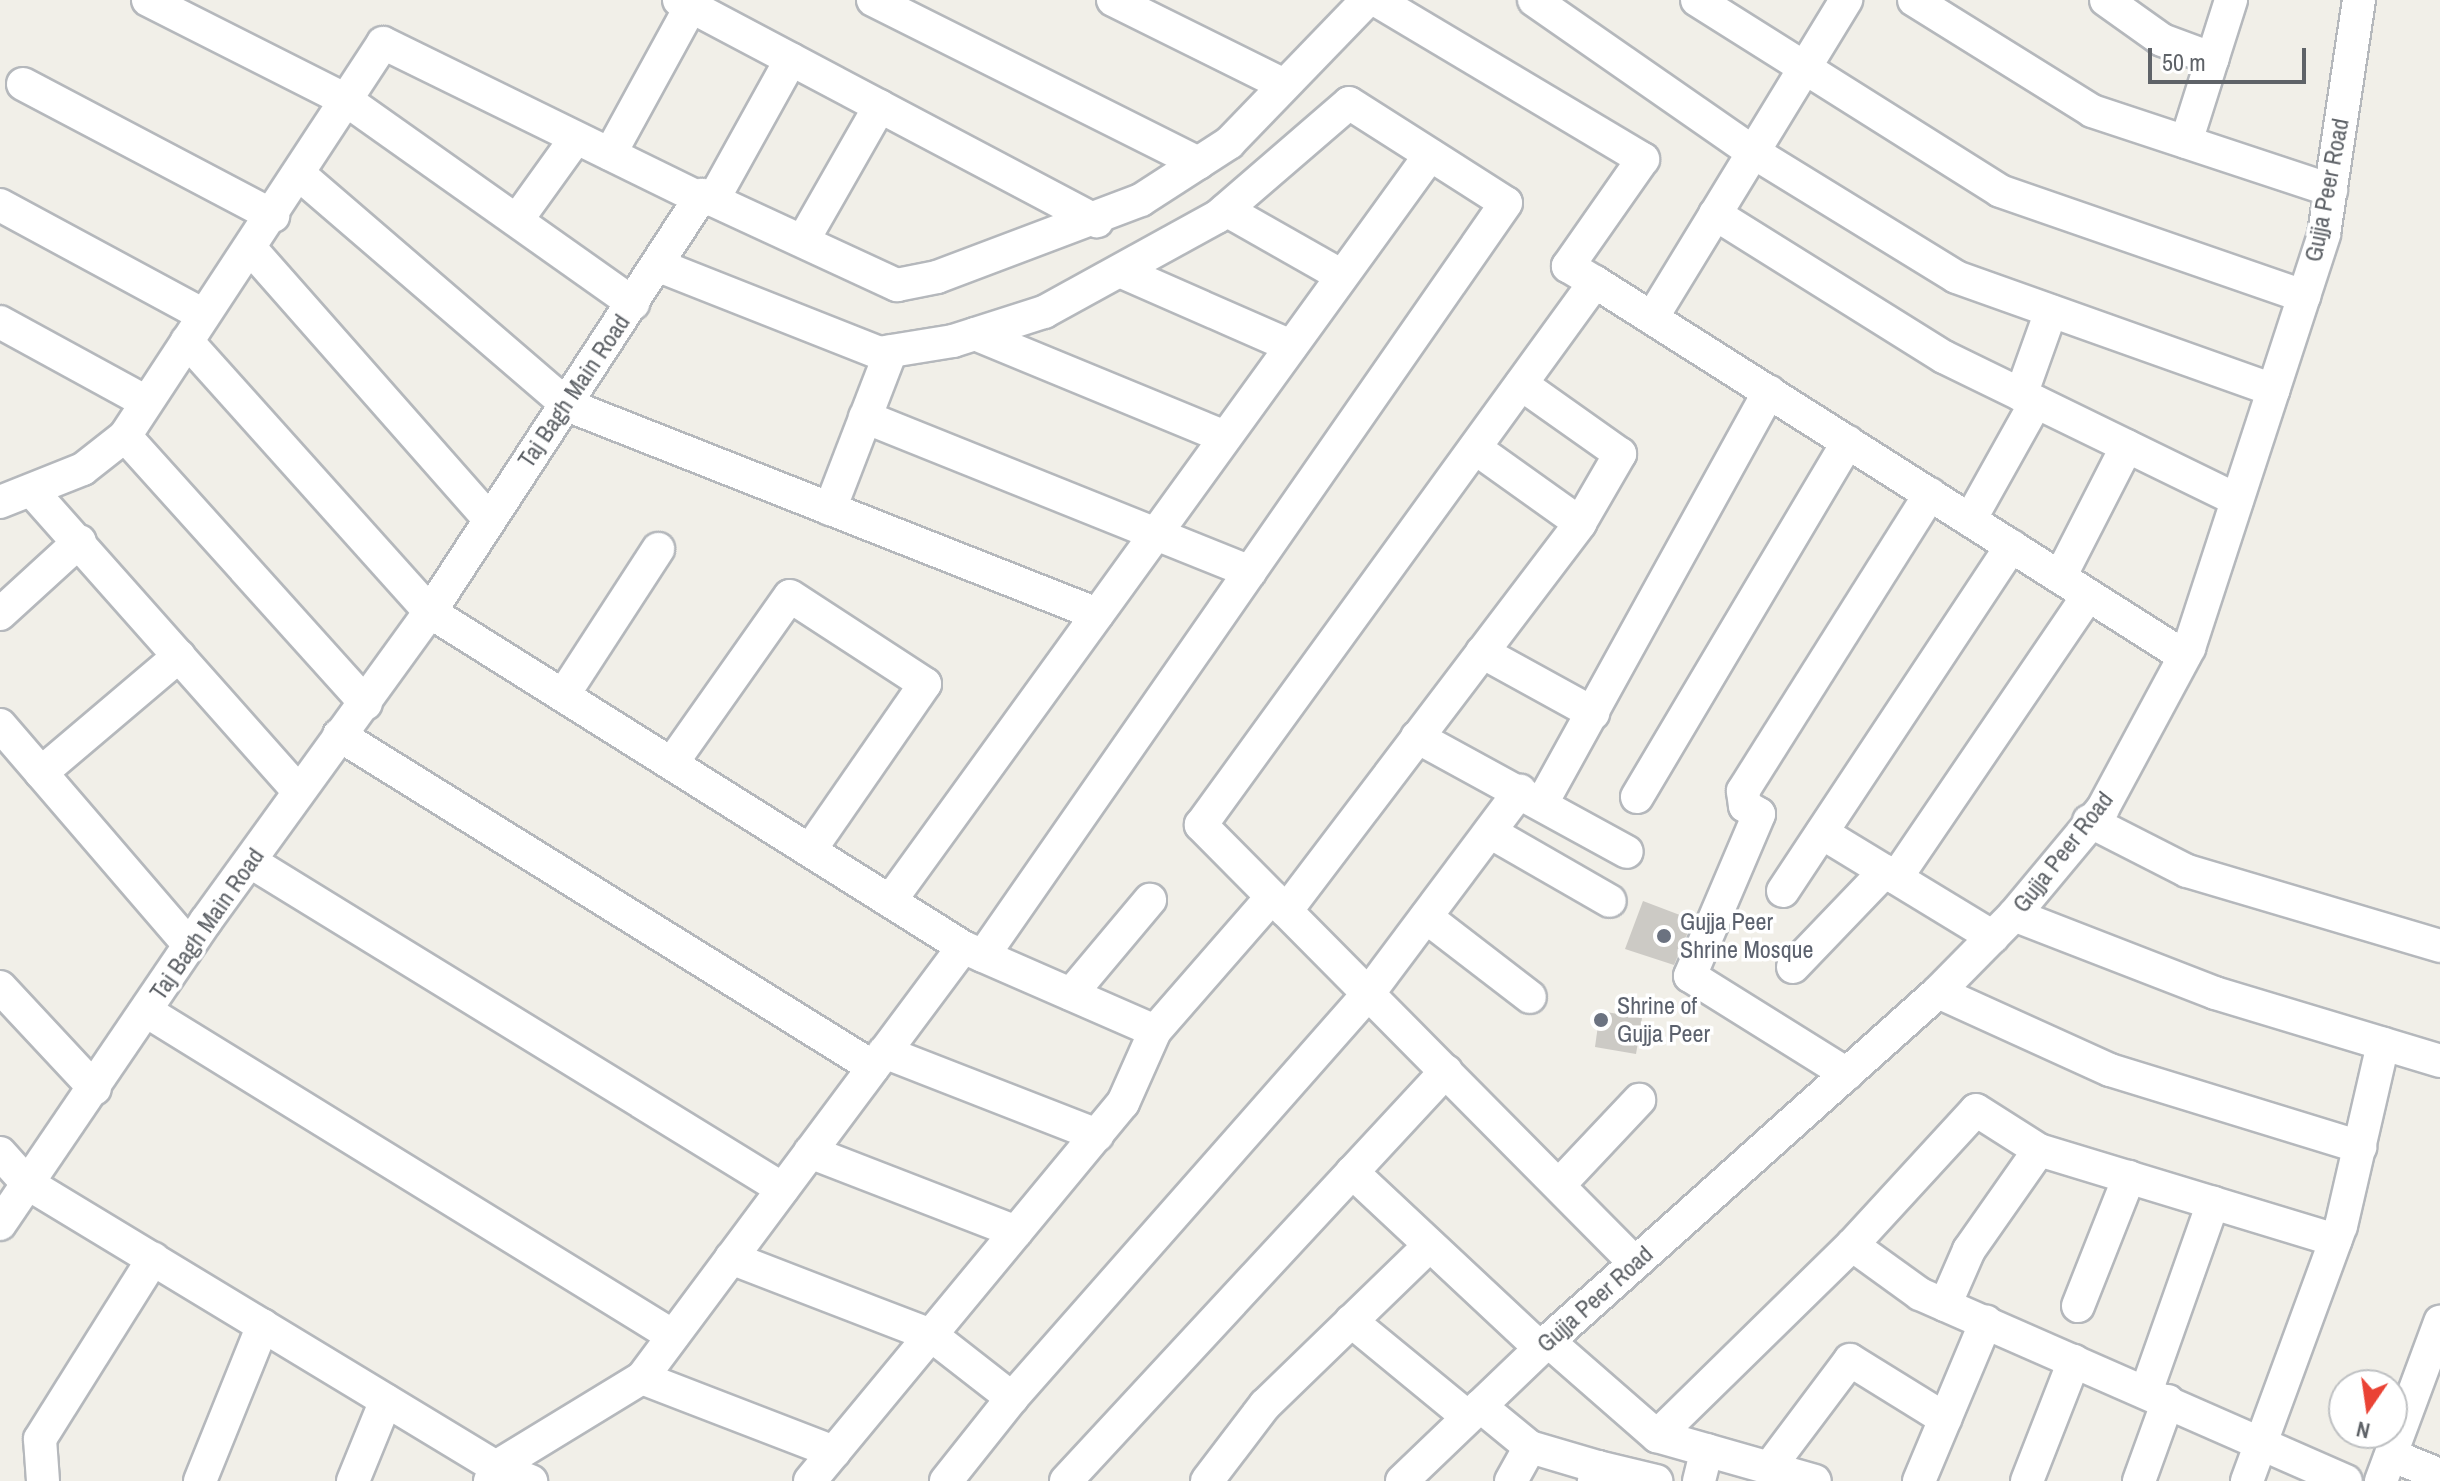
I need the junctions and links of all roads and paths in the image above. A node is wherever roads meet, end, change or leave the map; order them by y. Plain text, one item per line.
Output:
1 (148, 0) edge
2 (873, 0) edge
3 (1113, 0) edge
4 (1534, 0) edge
5 (1846, 0) edge
6 (1914, 0) edge
7 (2106, 0) edge
8 (2231, 0) edge
9 (2359, 0) edge
10 (685, 3) edge
11 (1358, 3) edge
12 (1714, 5) edge
13 (791, 59) junction
14 (2213, 59) junction
15 (1803, 71) junction
16 (23, 84) dead end
17 (1282, 84) junction
18 (346, 100) junction
19 (880, 106) junction
20 (576, 138) junction
21 (2186, 142) junction
22 (1753, 152) junction
23 (610, 154) junction
24 (1430, 155) junction
25 (1198, 163) junction
26 (300, 175) junction
27 (2331, 190) junction
28 (706, 199) junction
29 (0, 205) edge
30 (1226, 210) junction
31 (1715, 214) junction
32 (273, 216) junction
33 (517, 220) junction
34 (1097, 221) junction
35 (804, 239) junction
36 (251, 249) junction
37 (657, 265) junction
38 (1120, 271) junction
39 (1342, 276) junction
40 (1595, 282) junction
41 (2304, 296) junction
42 (633, 303) junction
43 (2051, 311) junction
44 (1652, 318) junction
45 (0, 322) edge
46 (194, 327) junction
47 (975, 334) junction
48 (1291, 346) junction
49 (891, 351) junction
50 (1521, 384) junction
51 (2273, 390) junction
52 (1769, 392) junction
53 (2028, 398) junction
54 (146, 402) junction
55 (567, 405) junction
56 (865, 417) junction
57 (125, 436) junction
58 (1225, 437) junction
59 (1848, 442) junction
60 (2127, 446) junction
61 (1475, 448) junction
62 (32, 491) junction
63 (1930, 494) junction
64 (2237, 500) junction
65 (0, 502) edge
66 (830, 509) junction
67 (488, 518) junction
68 (1970, 520) junction
69 (1580, 523) junction
70 (1156, 534) junction
71 (80, 541) junction
72 (2011, 546) junction
73 (658, 549) dead end
74 (1250, 572) junction
75 (2060, 577) junction
76 (2088, 595) junction
77 (430, 612) junction
78 (0, 614) edge
79 (1097, 614) junction
80 (1482, 652) junction
81 (179, 656) junction
82 (2184, 656) junction
83 (564, 694) junction
84 (366, 704) junction
85 (1593, 713) junction
86 (0, 725) edge
87 (339, 735) junction
88 (1417, 737) junction
89 (672, 763) junction
90 (41, 773) junction
91 (299, 792) junction
92 (1531, 797) junction
93 (1637, 797) dead end
94 (2089, 821) junction
95 (1490, 832) junction
96 (1822, 833) junction
97 (810, 850) junction
98 (1627, 852) dead end
99 (251, 862) junction
100 (1891, 874) junction
101 (1783, 891) dead end
102 (1150, 900) dead end
103 (890, 901) junction
104 (1610, 901) dead end
105 (1279, 904) junction
106 (1426, 917) junction
107 (2004, 926) junction
108 (189, 945) junction
109 (2440, 946) edge
110 (973, 952) junction
111 (1793, 967) dead end
112 (0, 987) edge
113 (1938, 992) junction
114 (1071, 994) junction
115 (1368, 994) junction
116 (1530, 997) dead end
117 (146, 1011) junction
118 (1155, 1031) junction
119 (2383, 1044) junction
120 (879, 1059) junction
121 (2440, 1061) edge
122 (1446, 1071) junction
123 (1847, 1074) junction
124 (95, 1089) junction
125 (1639, 1100) dead end
126 (1097, 1135) junction
127 (2360, 1147) junction
128 (2039, 1150) junction
129 (810, 1152) junction
130 (0, 1153) edge
131 (1352, 1172) junction
132 (2129, 1177) junction
133 (27, 1183) junction
134 (1559, 1185) junction
135 (783, 1189) junction
136 (2213, 1203) junction
137 (0, 1224) edge
138 (1016, 1232) junction
139 (2336, 1240) junction
140 (1852, 1245) junction
141 (1429, 1246) junction
142 (731, 1258) junction
143 (153, 1259) junction
144 (1635, 1263) junction
145 (1945, 1305) junction
146 (2078, 1306) dead end
147 (1351, 1321) junction
148 (1986, 1322) junction
149 (2440, 1322) edge
150 (263, 1325) junction
151 (931, 1335) junction
152 (673, 1336) junction
153 (1544, 1344) junction
154 (2074, 1361) junction
155 (642, 1378) junction
156 (2157, 1397) junction
157 (1012, 1398) junction
158 (386, 1400) junction
159 (1474, 1412) junction
160 (1945, 1419) junction
161 (1657, 1436) junction
162 (2262, 1444) junction
163 (1530, 1447) junction
164 (1707, 1450) junction
165 (834, 1452) junction
166 (1769, 1468) junction
167 (2386, 1468) edge
168 (493, 1474) edge
169 (1596, 1474) edge
170 (2440, 1475) edge
171 (43, 1481) edge
172 (200, 1481) edge
173 (353, 1481) edge
174 (531, 1481) edge
175 (810, 1481) edge
176 (946, 1481) edge
177 (1066, 1481) edge
178 (1207, 1481) edge
179 (1402, 1481) edge
180 (1511, 1481) edge
181 (1656, 1481) edge
182 (1699, 1481) edge
183 (1815, 1481) edge
184 (1919, 1481) edge
185 (2027, 1481) edge
186 (2139, 1481) edge
187 (2247, 1481) edge
188 (2346, 1481) edge

1 - 18 street
2 - 25 street
3 - 17 street
4 - 22 street
5 - 15 street
6 - 21 street
7 - 14 street
8 - 14 street
9 - 27 street, Gujja Peer Road
10 - 13 street
10 - 23 street
11 - 17 street
11 - 40 street
12 - 15 street
13 - 19 street
13 - 28 street, Taj Bagh Main Road
14 - 21 street
15 - 22 street
15 - 41 street
16 - 32 street
17 - 25 street
18 - 20 street
18 - 26 street
18 - 33 street
19 - 34 street
19 - 35 street
20 - 23 street
20 - 33 street
21 - 27 street
22 - 31 street
22 - 43 street
23 - 28 street
24 - 30 street
24 - 39 street
24 - 74 street
25 - 34 street
26 - 32 street
26 - 55 street
27 - 41 street, Gujja Peer Road
28 - 35 street
28 - 37 street, Taj Bagh Main Road
29 - 46 street
30 - 38 street
30 - 39 street
31 - 44 street
31 - 53 street
32 - 36 street
33 - 42 street
34 - 35 street
36 - 46 street
36 - 67 street
37 - 42 street, Taj Bagh Main Road
37 - 49 street
38 - 47 street
38 - 48 street
39 - 48 street
40 - 44 street
40 - 50 street
41 - 51 street, Gujja Peer Road
42 - 55 street, Taj Bagh Main Road
43 - 51 street
43 - 53 street
44 - 52 street
45 - 54 street
46 - 54 street
46 - 77 street
47 - 49 street
47 - 58 street
48 - 58 street
49 - 56 street
50 - 61 street
50 - 69 street
51 - 64 street, Gujja Peer Road
52 - 59 street
52 - 85 street
53 - 60 street
53 - 68 street
54 - 57 street
55 - 66 street
55 - 67 street, Taj Bagh Main Road
56 - 66 street
56 - 70 street
57 - 62 street
57 - 84 street
58 - 70 street
59 - 63 street
59 - 93 street
60 - 64 street
60 - 75 street
61 - 69 street
61 - 105 street
62 - 65 street
62 - 71 street
63 - 68 street
63 - 123 street
64 - 82 street, Gujja Peer Road
66 - 79 street
67 - 77 street, Taj Bagh Main Road
68 - 72 street
69 - 80 street
70 - 74 street
70 - 79 street
71 - 78 street
71 - 81 street
72 - 75 street
72 - 96 street
73 - 83 street
74 - 110 street
75 - 76 street
76 - 82 street
76 - 100 street
77 - 83 street
77 - 84 street, Taj Bagh Main Road
79 - 103 street
80 - 85 street
80 - 88 street
81 - 90 street
81 - 91 street
82 - 94 street, Gujja Peer Road
83 - 89 street
84 - 87 street, Taj Bagh Main Road
85 - 92 street
86 - 90 street
87 - 91 street, Taj Bagh Main Road
87 - 120 street
88 - 92 street
88 - 105 street
89 - 97 street
89 - 97 street
90 - 108 street
91 - 99 street, Taj Bagh Main Road
92 - 95 street
92 - 98 street
94 - 107 street, Gujja Peer Road
94 - 109 street
95 - 104 street
95 - 106 street
96 - 100 street
96 - 101 street
97 - 103 street
99 - 108 street, Taj Bagh Main Road
99 - 135 street
100 - 107 street
100 - 111 street
102 - 114 street
103 - 110 street
105 - 115 street
105 - 118 street
106 - 115 street
106 - 116 street
107 - 113 street, Gujja Peer Road
107 - 119 street
108 - 117 street, Taj Bagh Main Road
110 - 114 street
110 - 120 street
112 - 124 street
113 - 123 street, Gujja Peer Road
113 - 127 street
114 - 118 street
115 - 122 street
115 - 157 street
117 - 124 street, Taj Bagh Main Road
117 - 152 street
118 - 126 street
119 - 121 street
119 - 127 street
120 - 126 street
120 - 129 street
122 - 131 street
122 - 134 street
123 - 144 street, Gujja Peer Road
124 - 133 street, Taj Bagh Main Road
125 - 134 street
126 - 138 street
127 - 139 street
128 - 132 street
128 - 140 street
128 - 145 street
129 - 135 street
129 - 138 street
130 - 133 street
131 - 141 street
131 - 177 street
132 - 136 street
132 - 146 street
133 - 137 street, Taj Bagh Main Road
133 - 143 street
134 - 144 street
135 - 142 street
136 - 139 street
136 - 156 street
138 - 151 street
139 - 162 street
140 - 145 street
140 - 161 street
141 - 147 street
141 - 153 street
142 - 151 street
142 - 152 street
143 - 150 street
143 - 171 street
144 - 153 street, Gujja Peer Road
145 - 148 street
147 - 159 street
147 - 178 street
148 - 154 street
148 - 160 street
149 - 167 street
150 - 158 street
150 - 172 street
151 - 157 street
151 - 165 street
152 - 155 street
153 - 159 street, Gujja Peer Road
153 - 161 street
154 - 156 street
154 - 185 street
155 - 165 street
155 - 168 street
156 - 162 street
156 - 186 street
157 - 176 street
158 - 168 street
158 - 173 street
159 - 163 street
159 - 179 street, Gujja Peer Road
160 - 166 street
160 - 184 street
161 - 164 street
162 - 187 street
162 - 188 street
163 - 169 street
163 - 180 street
164 - 166 street
164 - 182 street
165 - 175 street
166 - 183 street
167 - 170 street
168 - 174 street
169 - 181 street

